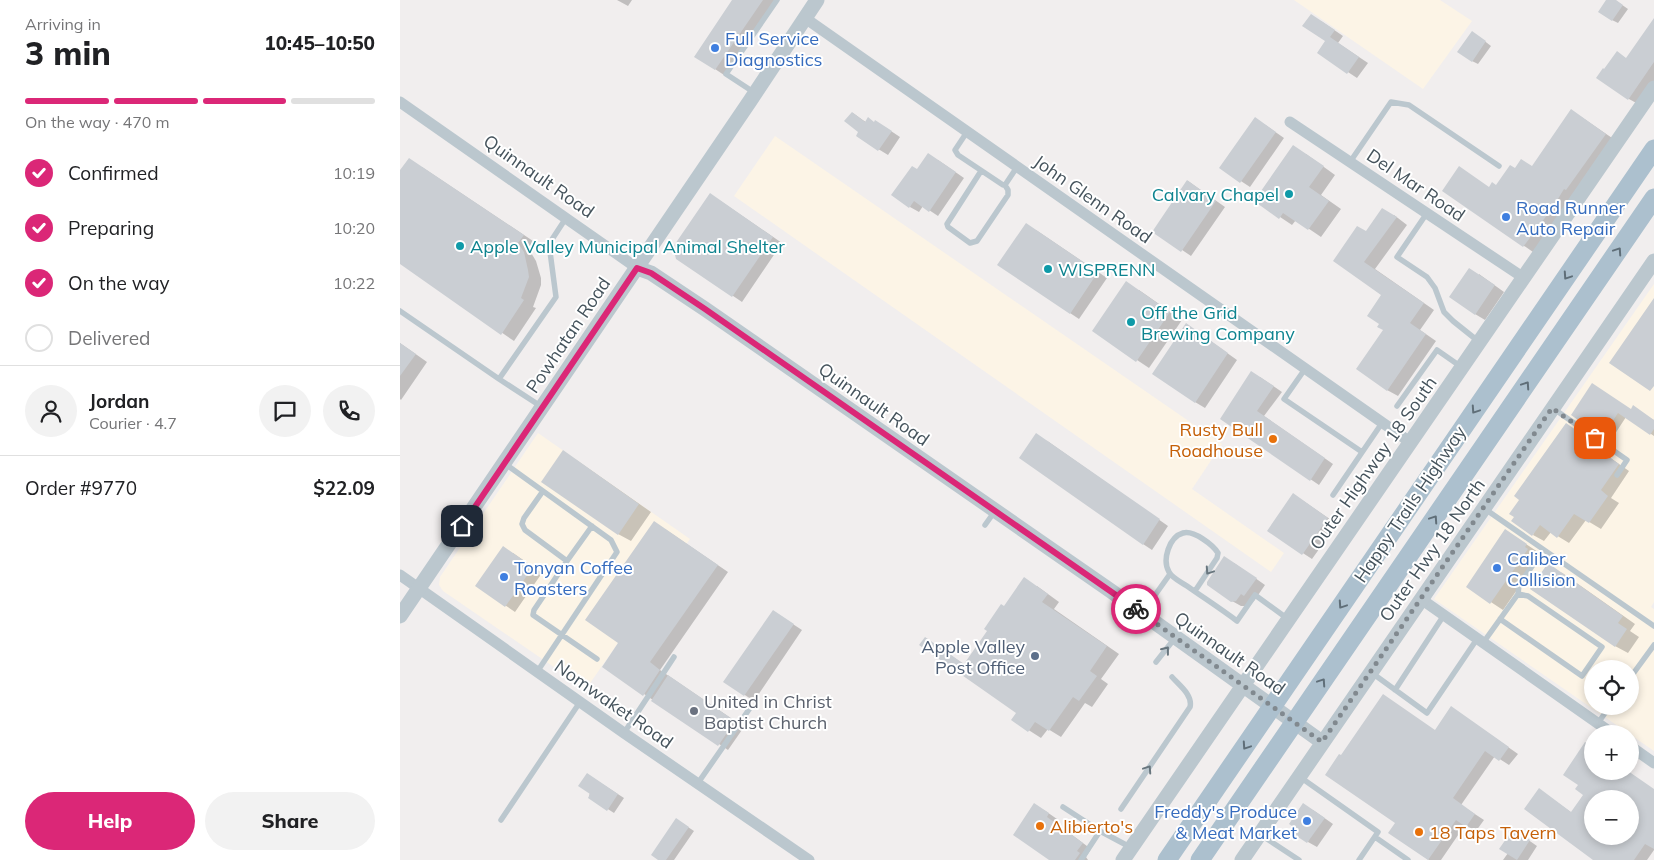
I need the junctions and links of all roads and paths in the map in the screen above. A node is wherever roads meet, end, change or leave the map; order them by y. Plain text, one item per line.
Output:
1 (777, 0) edge
2 (817, 0) edge
3 (804, 18) junction
4 (1654, 88) edge
5 (755, 94) junction
6 (400, 102) edge
7 (1290, 122) dead end
8 (967, 132) junction
9 (1654, 149) edge
10 (1350, 162) junction
11 (1499, 166) dead end
12 (1017, 167) junction
13 (980, 171) junction
14 (1005, 185) junction
15 (1654, 198) edge
16 (1426, 213) junction
17 (566, 218) junction
18 (1654, 261) edge
19 (637, 268) junction
20 (1524, 278) junction
21 (400, 311) edge
22 (1479, 342) junction
23 (1462, 367) junction
24 (1305, 369) junction
25 (499, 379) junction
26 (1397, 406) dead end
27 (542, 407) junction
28 (1552, 408) junction
29 (1382, 423) junction
30 (1410, 442) junction
31 (1362, 452) junction
32 (504, 462) junction
33 (1617, 475) dead end
34 (543, 491) junction
35 (1333, 495) dead end
36 (1484, 508) junction
37 (995, 511) junction
38 (985, 525) dead end
39 (592, 526) junction
40 (567, 561) junction
41 (1535, 562) dead end
42 (1170, 574) junction
43 (400, 575) edge
44 (419, 588) junction
45 (1195, 591) junction
46 (1518, 594) junction
47 (1421, 599) junction
48 (1142, 614) junction
49 (1444, 615) junction
50 (400, 616) edge
51 (1288, 619) junction
52 (1500, 619) junction
53 (1654, 626) edge
54 (561, 635) junction
55 (1175, 637) junction
56 (1480, 641) junction
57 (1654, 645) edge
58 (674, 657) dead end
59 (597, 659) dead end
60 (1156, 662) dead end
61 (1639, 666) edge
62 (537, 672) junction
63 (1370, 672) junction
64 (1172, 676) dead end
65 (1243, 685) junction
66 (1395, 690) junction
67 (580, 702) junction
68 (1273, 706) junction
69 (750, 708) dead end
70 (1604, 715) edge
71 (1294, 722) junction
72 (1598, 723) junction
73 (1601, 725) edge
74 (624, 733) junction
75 (1322, 742) junction
76 (1639, 752) edge
77 (1654, 763) edge
78 (1299, 776) junction
79 (698, 783) junction
80 (1063, 807) dead end
81 (1120, 809) dead end
82 (501, 820) dead end
83 (1100, 831) junction
84 (1260, 834) junction
85 (1375, 837) junction
86 (1127, 854) edge
87 (809, 860) edge
88 (1080, 860) edge
89 (1167, 860) edge
90 (1200, 860) edge
91 (1242, 860) edge
92 (1299, 860) edge
93 (1359, 860) edge
94 (1408, 860) edge

1 - 5 lane
2 - 3 street, Powhatan Road
3 - 5 street, Powhatan Road
3 - 8 street, John Glenn Road
4 - 20 street, Outer Highway 18 South
5 - 19 street, Powhatan Road
6 - 17 street, Quinnault Road
7 - 10 street, Del Mar Road
8 - 12 street, John Glenn Road
8 - 13 lane
9 -> 68 main road, Happy Trails Highway
10 - 11 lane
10 - 16 street, Del Mar Road
12 - 14 lane
12 - 24 street, John Glenn Road
13 - 14 lane
13 - 14 lane
71 -> 15 main road, Happy Trails Highway
16 - 20 street, Del Mar Road
16 - 22 lane
17 - 19 street, Quinnault Road
17 - 25 lane
18 - 28 street, Outer Hwy 18 North
19 - 27 street, Powhatan Road
19 - 37 street, Quinnault Road
20 - 22 street, Outer Highway 18 South
21 - 25 lane
22 - 23 street, Outer Highway 18 South
23 - 26 lane
23 - 30 street, Outer Highway 18 South
24 - 29 street, John Glenn Road
24 - 31 lane
25 - 27 lane
27 - 32 street, Powhatan Road
28 - 33 lane
28 - 36 street, Outer Hwy 18 North
29 - 30 street, John Glenn Road
29 - 31 lane
30 - 51 street, Outer Highway 18 South
31 - 35 lane
32 - 34 lane
32 - 44 street, Powhatan Road
34 - 39 lane
34 - 40 lane
36 - 47 street, Outer Hwy 18 North
36 - 53 lane
37 - 38 lane
37 - 48 street, Quinnault Road
39 - 40 lane
39 - 54 lane
40 - 54 lane
41 - 46 lane
42 - 45 lane
42 -> 45 lane
42 - 48 lane
43 - 44 street, Nomwaket Road
44 - 50 street, Powhatan Road
44 - 62 street, Nomwaket Road
45 - 51 lane
46 - 52 lane
46 - 52 lane
47 - 49 street
47 - 63 street, Outer Hwy 18 North
48 - 55 street, Quinnault Road
49 - 56 street
49 - 66 lane
51 - 65 street, Outer Highway 18 South
52 - 56 lane
54 - 59 lane
54 - 62 lane
60 -> 55 lane
55 - 65 street, Quinnault Road
56 - 66 lane
56 - 72 street
57 - 61 lane
58 - 74 lane
62 - 67 street, Nomwaket Road
63 - 66 lane
63 - 75 street, Outer Hwy 18 North
81 -> 64 lane
65 - 68 street, Quinnault Road
65 - 86 street, Outer Highway 18 South
67 - 74 street, Nomwaket Road
67 - 82 lane
68 - 71 street, Quinnault Road
68 -> 89 main road, Happy Trails Highway
69 - 79 lane
70 - 72 lane
71 - 75 street, Quinnault Road
71 - 90 main road, Happy Trails Highway
72 - 73 street
74 - 79 street, Nomwaket Road
75 - 78 street, Outer Hwy 18 North
76 - 77 street
78 - 84 street, Outer Hwy 18 North
78 - 85 lane
79 - 87 street, Nomwaket Road
80 - 83 lane
83 - 86 lane
83 - 88 lane
84 - 91 street, Outer Hwy 18 North
84 - 92 lane
85 - 93 lane
85 - 94 lane

